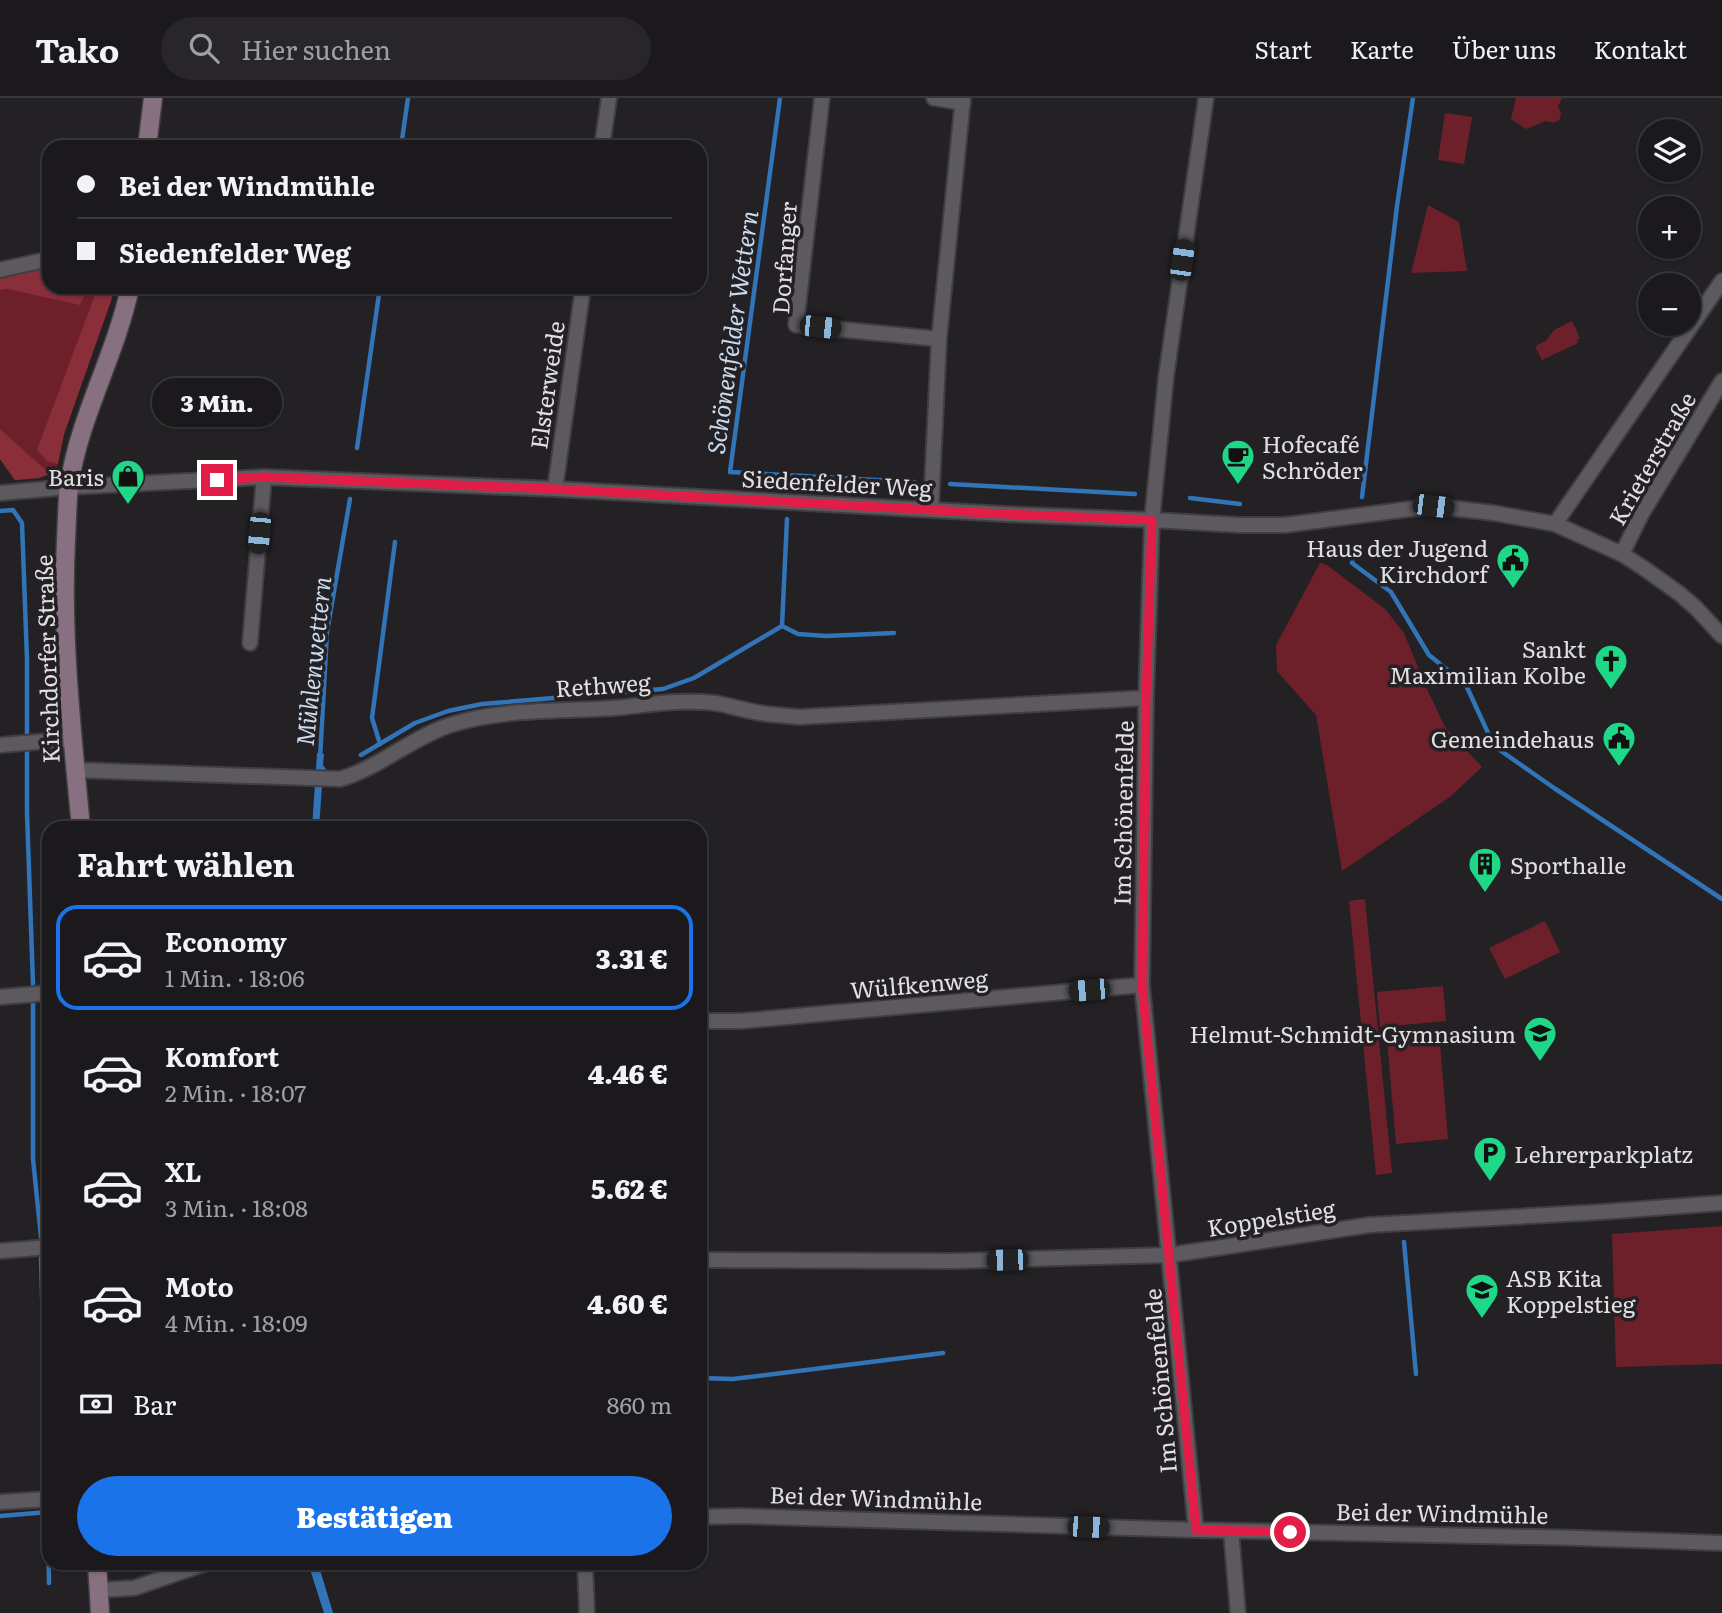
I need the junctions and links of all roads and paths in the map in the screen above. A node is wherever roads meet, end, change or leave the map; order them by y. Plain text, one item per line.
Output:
1 (153, 98) edge
2 (609, 98) edge
3 (822, 98) edge
4 (934, 98) edge
5 (1206, 98) edge
6 (963, 100) edge
7 (148, 140) edge
8 (603, 140) edge
9 (42, 261) edge
10 (0, 270) edge
11 (1722, 281) edge
12 (128, 294) edge
13 (582, 294) edge
14 (939, 340) junction
15 (1722, 381) edge
16 (264, 477) junction
17 (69, 487) junction
18 (555, 489) junction
19 (0, 493) edge
20 (931, 509) junction
21 (1152, 520) junction
22 (1555, 524) junction
23 (1622, 554) junction
24 (1722, 636) edge
25 (250, 643) dead end
26 (1146, 698) junction
27 (73, 739) junction
28 (0, 745) edge
29 (76, 770) junction
30 (80, 821) edge
31 (1142, 985) junction
32 (42, 994) edge
33 (0, 997) edge
34 (707, 1021) edge
35 (1722, 1203) edge
36 (42, 1248) edge
37 (0, 1251) edge
38 (1170, 1255) junction
39 (707, 1259) edge
40 (42, 1499) edge
41 (0, 1502) edge
42 (707, 1517) edge
43 (1196, 1530) junction
44 (1231, 1531) junction
45 (1722, 1543) edge
46 (97, 1570) edge
47 (187, 1570) edge
48 (585, 1570) edge
49 (98, 1590) junction
50 (100, 1613) edge
51 (587, 1613) edge
52 (1238, 1613) edge

1 - 7 street
2 - 8 street
3 - 14 street, Dorfanger
4 - 6 street
5 - 21 street, Im Schönenfelde
6 - 14 street
9 - 10 street
11 - 22 street
12 - 17 street, Kirchdorfer Straße
13 - 18 street, Elsterweide
14 - 20 street
15 - 23 street, Krieterstraße
16 - 17 street, Siedenfelder Weg
16 - 18 street, Siedenfelder Weg
16 - 25 street
17 - 19 street, Siedenfelder Weg
17 - 27 street, Kirchdorfer Straße
18 - 20 street, Siedenfelder Weg
20 - 21 street, Siedenfelder Weg
21 - 22 street, Siedenfelder Weg
21 - 26 street, Im Schönenfelde
22 - 23 street, Siedenfelder Weg
23 - 24 street, Krieterstraße
26 - 29 street, Rethweg
26 - 31 street, Im Schönenfelde
27 - 28 street
27 - 29 street, Kirchdorfer Straße
29 - 30 street, Kirchdorfer Straße
31 - 34 street, Wülfkenweg
31 - 38 street, Im Schönenfelde
32 - 33 street
35 - 38 street, Koppelstieg
36 - 37 street
38 - 39 street, Koppelstieg
38 - 43 street, Im Schönenfelde
40 - 41 street
42 - 43 street, Bei der Windmühle
43 - 44 street, Bei der Windmühle
44 - 45 street, Bei der Windmühle
44 - 52 street
46 - 49 street
47 - 49 street
48 - 51 street
49 - 50 street

